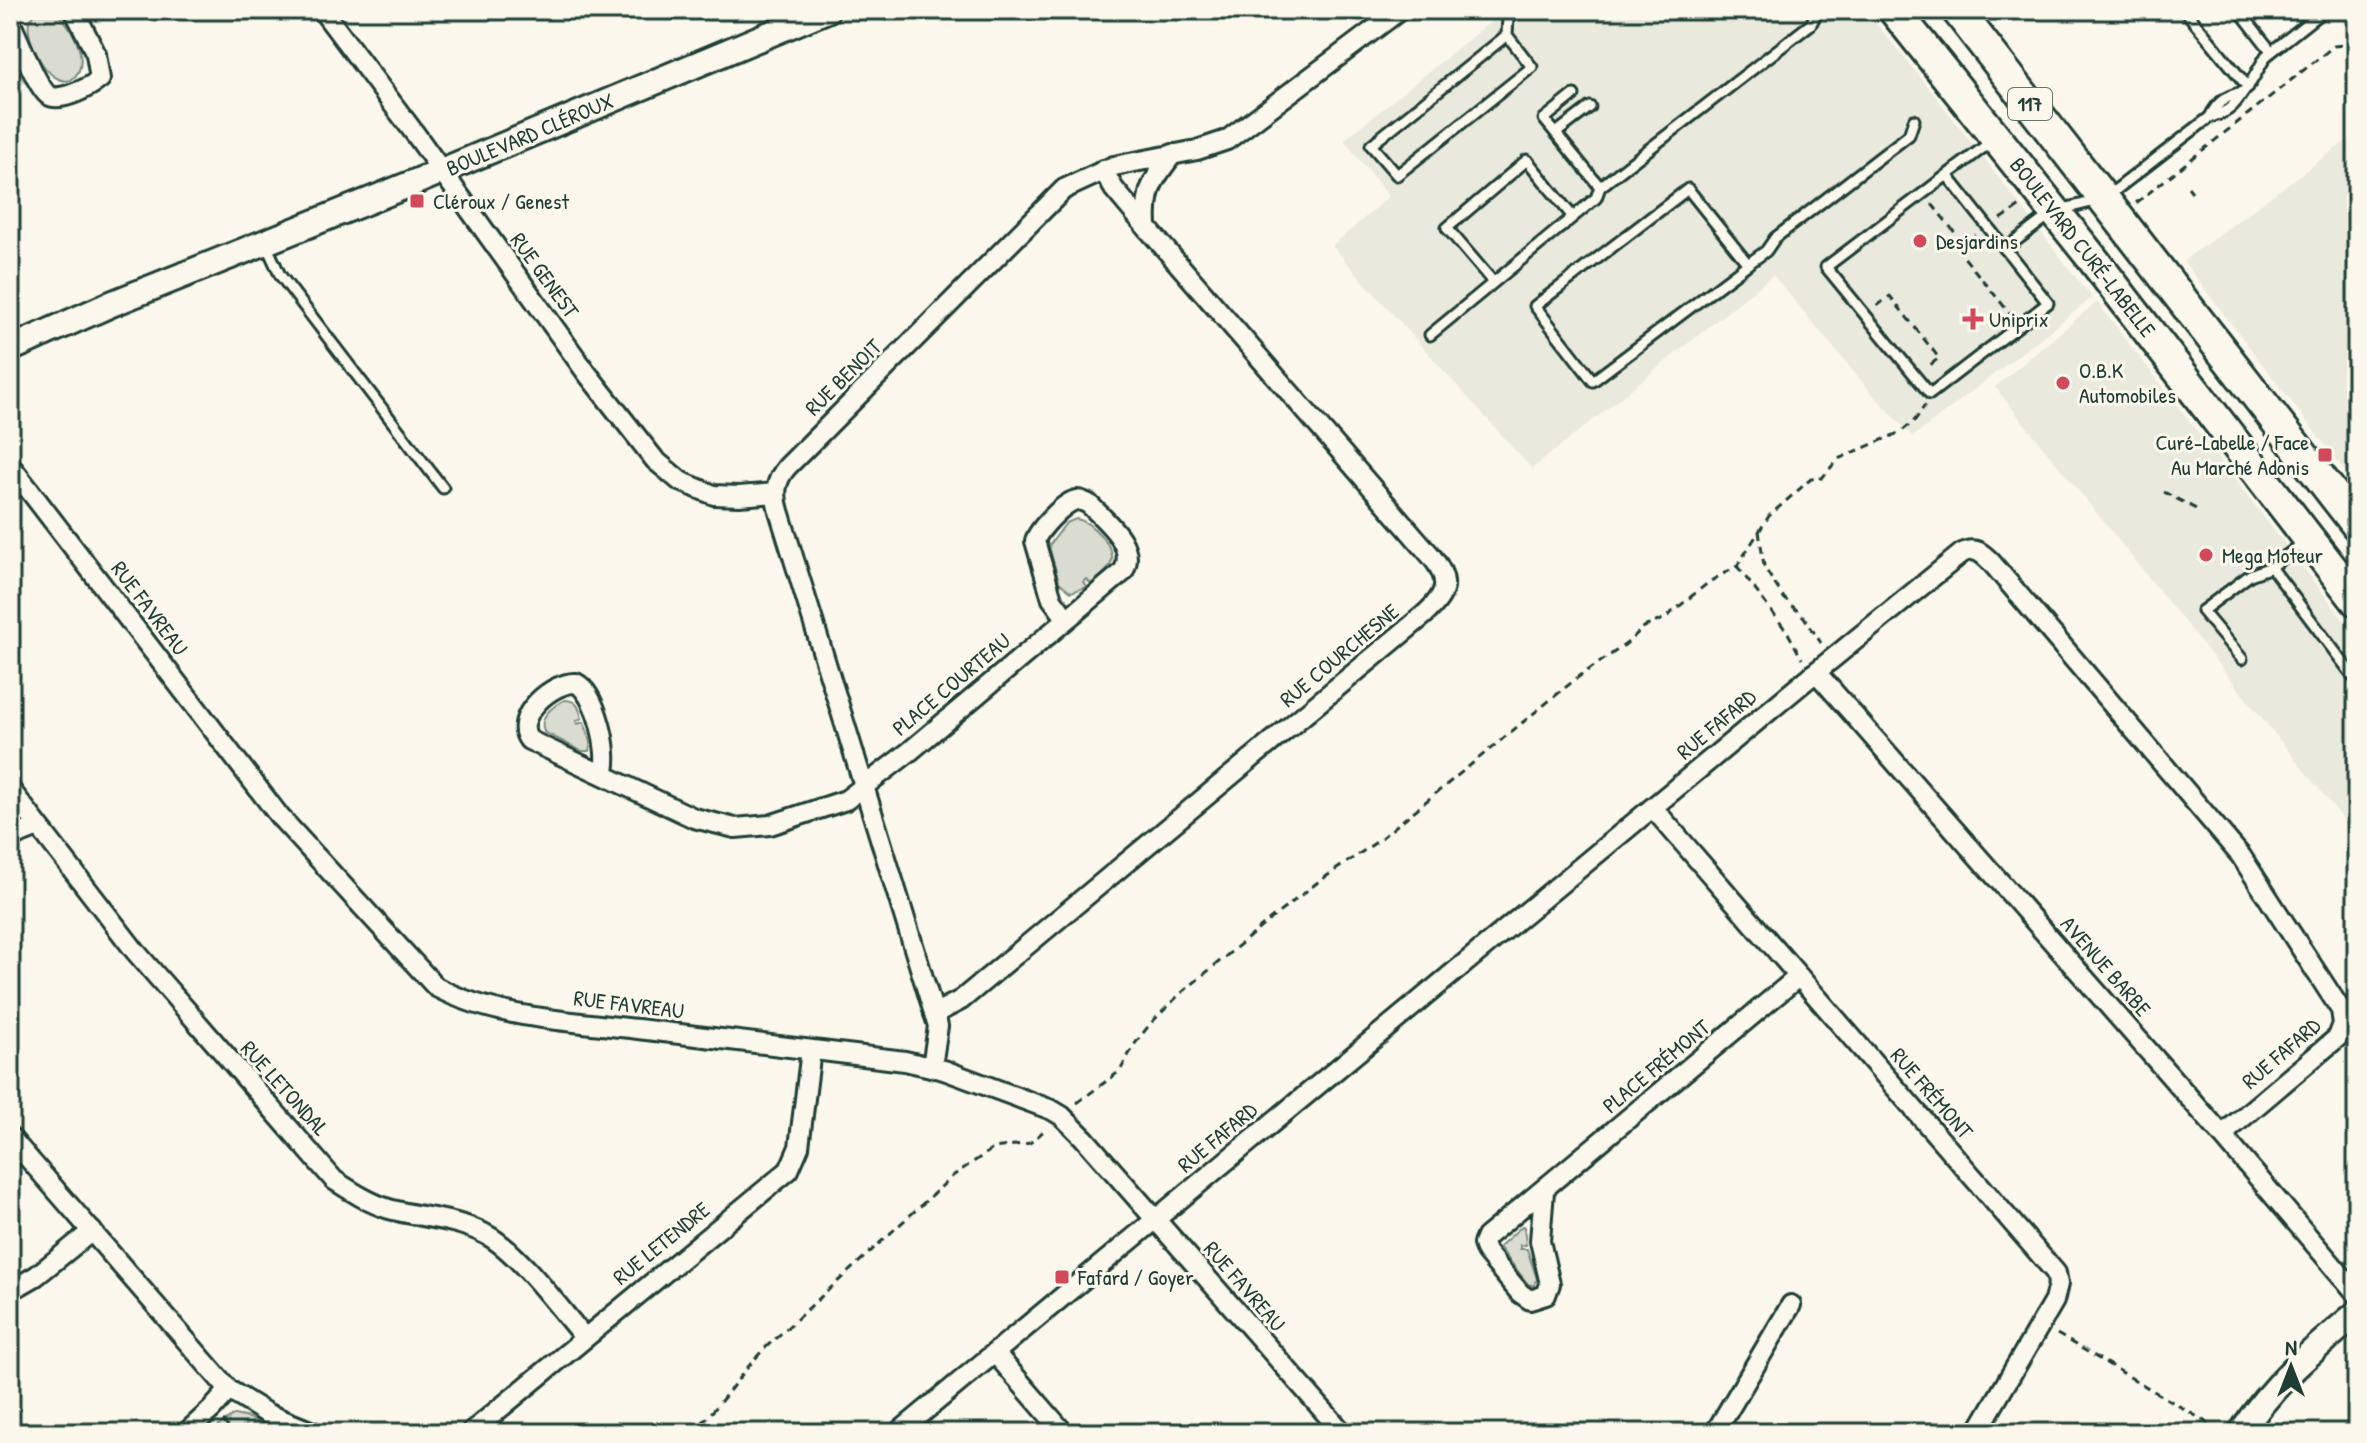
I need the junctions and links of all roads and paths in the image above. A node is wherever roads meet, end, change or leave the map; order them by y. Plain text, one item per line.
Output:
1 (74, 10) edge
2 (322, 10) edge
3 (827, 10) edge
4 (1400, 10) edge
5 (1518, 10) edge
6 (1818, 10) edge
7 (1894, 10) edge
8 (1957, 10) edge
9 (2239, 10) edge
10 (2324, 10) edge
11 (2187, 13) dead end
12 (10, 21) edge
13 (1507, 35) junction
14 (2357, 44) edge
15 (2271, 51) junction
16 (2245, 90) junction
17 (1574, 95) dead end
18 (1590, 107) dead end
19 (1914, 120) dead end
20 (1556, 133) junction
21 (1997, 137) junction
22 (1173, 154) junction
23 (442, 170) junction
24 (1103, 170) junction
25 (1947, 175) junction
26 (1600, 187) junction
27 (2188, 187) dead end
28 (2192, 192) dead end
29 (2142, 198) dead end
30 (2104, 199) junction
31 (1929, 201) dead end
32 (2025, 204) dead end
33 (2055, 211) junction
34 (1572, 216) junction
35 (1995, 223) dead end
36 (1147, 228) junction
37 (1979, 233) dead end
38 (265, 242) junction
39 (1964, 244) junction
40 (2005, 249) junction
41 (1748, 264) junction
42 (1493, 282) junction
43 (1877, 306) dead end
44 (2012, 316) dead end
45 (1430, 335) dead end
46 (10, 349) edge
47 (1939, 358) dead end
48 (1930, 394) junction
49 (10, 465) edge
50 (443, 488) dead end
51 (2164, 492) dead end
52 (776, 493) junction
53 (2198, 510) dead end
54 (2355, 519) edge
55 (2300, 528) junction
56 (1759, 531) junction
57 (1737, 566) junction
58 (2271, 567) junction
59 (2357, 601) edge
60 (1066, 618) junction
61 (1823, 647) dead end
62 (2242, 659) dead end
63 (1810, 667) junction
64 (2357, 681) edge
65 (603, 774) junction
66 (865, 786) junction
67 (10, 789) edge
68 (1653, 808) junction
69 (38, 827) junction
70 (10, 838) edge
71 (1798, 977) junction
72 (934, 1014) junction
73 (811, 1050) junction
74 (932, 1067) junction
75 (1076, 1104) dead end
76 (1047, 1128) dead end
77 (2222, 1135) junction
78 (10, 1137) edge
79 (1544, 1191) junction
80 (1155, 1219) junction
81 (92, 1231) junction
82 (10, 1291) edge
83 (2357, 1294) edge
84 (1791, 1305) dead end
85 (2357, 1313) edge
86 (2054, 1332) dead end
87 (584, 1337) junction
88 (995, 1353) junction
89 (229, 1390) junction
90 (2229, 1431) edge
91 (186, 1433) edge
92 (315, 1433) edge
93 (470, 1433) edge
94 (692, 1433) edge
95 (898, 1433) edge
96 (1064, 1433) edge
97 (1343, 1433) edge
98 (1715, 1433) edge
99 (1977, 1433) edge

1 - 12 street
2 - 23 street, RUE GENEST
3 - 23 street, BOULEVARD CLÉROUX
4 - 22 street, RUE BENOIT
5 - 13 lane
6 - 26 lane
7 - 21 main road, BOULEVARD CURÉ-LABELLE / 117
8 - 30 main road, BOULEVARD CURÉ-LABELLE / 117
9 - 15 lane
10 - 15 lane
11 - 16 lane
13 - 13 lane
14 - 29 path
15 - 16 lane
16 - 30 lane
17 - 20 lane
18 - 20 lane
19 - 41 lane
20 - 26 lane
21 - 25 lane
21 - 33 main road, BOULEVARD CURÉ-LABELLE / 117
22 - 24 street, RUE BENOIT
22 - 36 street
23 - 38 street, BOULEVARD CLÉROUX
23 - 52 street, RUE GENEST
24 - 36 street, RUE COURCHESNE
24 - 52 street, RUE BENOIT
25 - 40 lane
25 - 48 lane
26 - 34 lane
27 - 28 path
30 - 33 lane
30 - 54 main road, BOULEVARD CURÉ-LABELLE / 117
31 - 39 path
32 - 35 path
33 - 40 lane
33 - 55 main road, BOULEVARD CURÉ-LABELLE / 117
34 - 42 lane
34 - 42 lane
36 - 72 street, RUE COURCHESNE
37 - 39 path
38 - 46 street, BOULEVARD CLÉROUX
38 - 50 lane
39 - 44 path
40 - 48 lane
41 - 41 lane
42 - 45 lane
43 - 47 path
48 - 56 path
49 - 73 street, RUE FAVREAU
51 - 53 path
52 - 66 street
54 - 55 main road
55 - 58 lane
55 - 59 main road, BOULEVARD CURÉ-LABELLE / 117
56 - 57 path
56 - 61 path
57 - 63 path
57 - 75 path
58 - 62 lane
58 - 64 lane
60 - 60 street, PLACE COURTEAU
60 - 66 street, PLACE COURTEAU
63 - 68 street, RUE FAFARD
63 - 77 street, AVENUE BARBE
63 - 77 street, RUE FAFARD
65 - 65 street, PLACE COURTEAU
65 - 66 street, PLACE COURTEAU
66 - 72 street
67 - 69 street, RUE LETONDAL
68 - 71 street, RUE FRÉMONT
68 - 80 street, RUE FAFARD
69 - 70 street
69 - 87 street, RUE LETONDAL
71 - 79 street, PLACE FRÉMONT
71 - 99 street, RUE FRÉMONT
72 - 74 street
73 - 74 street, RUE FAVREAU
73 - 87 street, RUE LETENDRE
74 - 80 street, RUE FAVREAU
76 - 94 path
77 - 83 street, AVENUE BARBE
78 - 81 street
79 - 79 street, PLACE FRÉMONT
80 - 88 street, RUE FAFARD
80 - 97 street, RUE FAVREAU
81 - 82 street
81 - 89 street
84 - 98 street
85 - 90 street
86 - 90 path
87 - 93 street, RUE LETENDRE
88 - 95 street, RUE FAFARD
88 - 96 street
89 - 91 street
89 - 92 street

